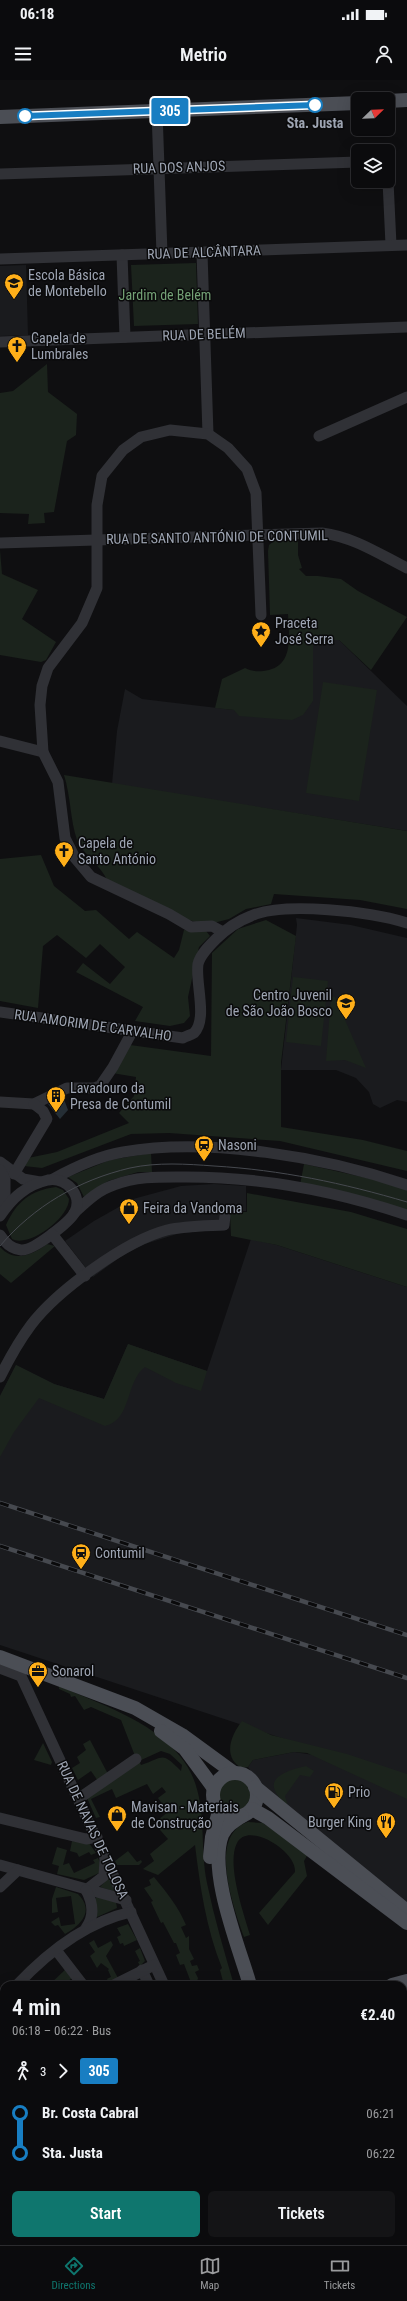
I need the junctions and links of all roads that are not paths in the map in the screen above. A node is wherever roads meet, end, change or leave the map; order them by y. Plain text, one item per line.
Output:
1 (407, 100) edge
2 (395, 101) edge
3 (351, 103) edge
4 (156, 111) junction
5 (0, 117) edge
6 (351, 162) edge
7 (159, 168) junction
8 (0, 174) edge
9 (388, 188) edge
10 (391, 245) junction
11 (407, 245) edge
12 (202, 253) junction
13 (162, 254) junction
14 (122, 255) junction
15 (0, 259) edge
16 (407, 327) edge
17 (205, 335) junction
18 (125, 337) junction
19 (0, 342) edge
20 (407, 397) edge
21 (208, 434) junction
22 (319, 436) dead end
23 (259, 535) junction
24 (98, 540) junction
25 (0, 542) edge
26 (407, 568) edge
27 (261, 615) dead end
28 (0, 741) edge
29 (43, 752) junction
30 (407, 924) edge
31 (223, 932) junction
32 (0, 1012) edge
33 (132, 1032) junction
34 (0, 1102) edge
35 (34, 1104) junction
36 (0, 1162) edge
37 (0, 1170) edge
38 (14, 1174) junction
39 (53, 1179) junction
40 (40, 1182) junction
41 (407, 1185) edge
42 (3, 1212) edge
43 (74, 1213) junction
44 (407, 1214) edge
45 (225, 1216) dead end
46 (52, 1234) junction
47 (0, 1235) edge
48 (85, 1276) junction
49 (0, 1377) edge
50 (0, 1667) edge
51 (108, 1699) junction
52 (136, 1759) dead end
53 (234, 1773) junction
54 (214, 1787) junction
55 (255, 1787) junction
56 (78, 1799) junction
57 (219, 1810) junction
58 (247, 1812) junction
59 (0, 1818) edge
60 (97, 1838) junction
61 (105, 1855) junction
62 (0, 1865) edge
63 (18, 1870) junction
64 (0, 1887) edge
65 (86, 1890) junction
66 (126, 1900) junction
67 (407, 1911) edge
68 (131, 1912) junction
69 (407, 1923) edge
70 (85, 1929) junction
71 (56, 1950) junction
72 (154, 1965) junction
73 (240, 1967) junction
74 (142, 1970) junction
75 (21, 1981) edge
76 (80, 1981) edge
77 (121, 1981) edge
78 (147, 1981) edge
79 (162, 1981) edge
80 (241, 1981) edge
81 (248, 1981) edge

1 - 2 main road
3 - 4 main road
4 - 5 main road
4 - 7 street
6 - 7 street, RUA DOS ANJOS
7 - 8 street, RUA DOS ANJOS
7 - 13 street
9 - 10 street
10 - 11 street, RUA DE ALCÂNTARA
10 - 12 street, RUA DE ALCÂNTARA
12 - 13 street, RUA DE ALCÂNTARA
12 - 17 street
13 - 14 street, RUA DE ALCÂNTARA
14 - 15 street, RUA DE ALCÂNTARA
14 - 18 street
16 - 17 street, RUA DE BELÉM
17 - 18 street, RUA DE BELÉM
17 - 21 street
18 - 19 street, RUA DE BELÉM
20 - 22 street
21 - 23 street
21 - 24 street
23 - 24 street, RUA DE SANTO ANTÓNIO DE CONTUMIL
23 - 26 street, RUA DE SANTO ANTÓNIO DE CONTUMIL
23 - 27 street
24 - 25 street
24 - 29 street, RUA DE SANTO ANTÓNIO DE CONTUMIL
28 - 29 street
29 - 31 street, RUA DE SANTO ANTÓNIO DE CONTUMIL
30 - 31 street, RUA AMORIM DE CARVALHO
31 - 33 street, RUA AMORIM DE CARVALHO
32 - 33 street, RUA AMORIM DE CARVALHO
33 - 35 street
34 - 35 street
35 - 38 street
36 - 38 street
37 - 42 street
38 - 40 street
39 - 40 street
39 - 41 street
39 - 43 street
40 - 42 street
43 - 44 street
43 - 46 street
45 - 48 street
46 - 47 street
46 - 48 street
48 - 49 street
50 - 51 main road
50 - 56 street, RUA DE NAVAS DE TOLOSA
51 - 53 main road
51 - 54 main road
52 - 56 street
53 - 54 main road
53 - 55 main road
54 - 57 main road
55 - 58 main road
55 - 67 main road
56 - 60 street, RUA DE NAVAS DE TOLOSA
57 - 58 main road
57 - 73 main road
58 - 69 main road
58 - 73 main road
59 - 60 street
60 - 61 street, RUA DE NAVAS DE TOLOSA
61 - 65 street
61 - 66 street, RUA DE NAVAS DE TOLOSA
62 - 63 street
63 - 64 street
63 - 65 street
65 - 66 street
65 - 70 street
66 - 68 street, RUA DE NAVAS DE TOLOSA
68 - 70 street
68 - 72 street, RUA DE NAVAS DE TOLOSA
70 - 71 street
71 - 75 street
71 - 76 street
72 - 74 street
72 - 79 street, RUA DE NAVAS DE TOLOSA
73 - 80 main road
73 - 81 main road
74 - 77 street
74 - 78 street

